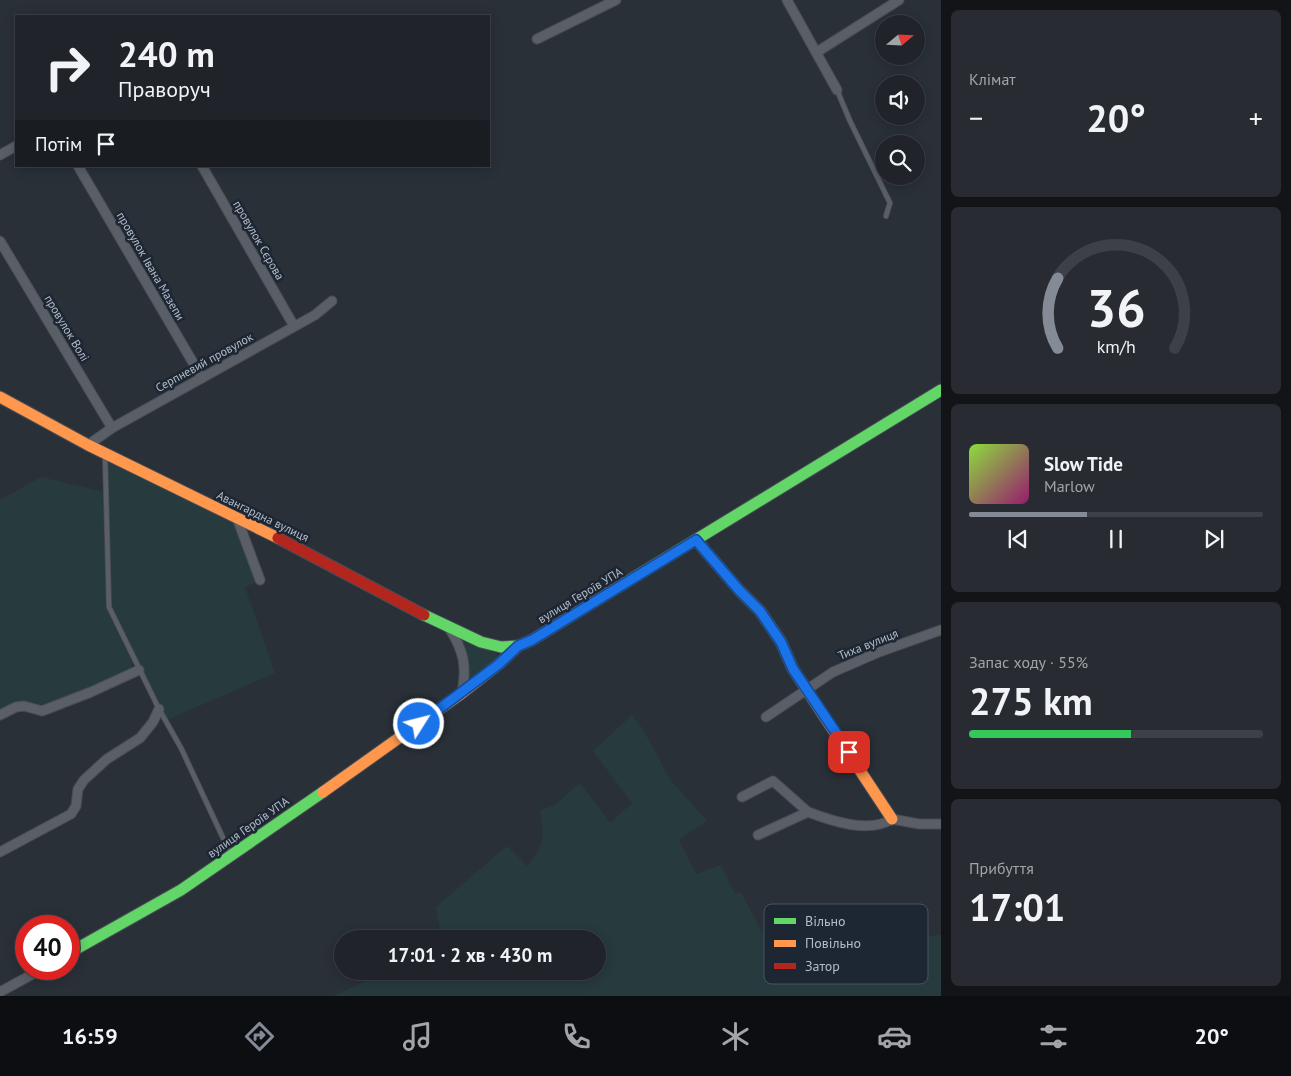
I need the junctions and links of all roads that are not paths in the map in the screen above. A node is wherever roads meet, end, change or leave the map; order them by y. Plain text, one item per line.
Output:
1 (616, 0) edge
2 (787, 0) edge
3 (899, 0) edge
4 (537, 39) dead end
5 (817, 52) junction
6 (837, 90) joint
7 (15, 147) edge
8 (0, 155) edge
9 (79, 167) edge
10 (203, 167) edge
11 (886, 216) dead end
12 (0, 241) edge
13 (332, 301) dead end
14 (294, 326) junction
15 (202, 378) junction
16 (941, 390) edge
17 (0, 397) edge
18 (112, 428) junction
19 (88, 445) junction
20 (105, 453) junction
21 (237, 518) junction
22 (696, 540) junction
23 (260, 580) dead end
24 (449, 628) junction
25 (941, 630) edge
26 (518, 646) junction
27 (139, 670) junction
28 (808, 690) junction
29 (462, 693) junction
30 (159, 709) junction
31 (0, 715) edge
32 (766, 717) dead end
33 (742, 797) dead end
34 (808, 812) junction
35 (892, 819) junction
36 (941, 824) edge
37 (758, 835) dead end
38 (0, 852) edge
39 (231, 856) junction
40 (80, 947) edge
41 (22, 980) edge
42 (0, 992) edge

1 - 4 street
2 - 5 street
3 - 5 street
5 - 6 street
6 - 11 lane
7 - 8 street
9 - 15 street, провулок Івана Мазепи
10 - 14 street, провулок Сєрова
12 - 18 street, провулок Волі
13 - 14 street, Серпневий провулок
14 - 15 street, Серпневий провулок
15 - 18 street, Серпневий провулок
16 - 22 street, вулиця Героїв УПА
17 - 19 street, Авангардна вулиця
18 - 19 street, Серпневий провулок
19 - 20 street, Авангардна вулиця
20 - 21 street, Авангардна вулиця
20 - 27 lane
21 - 23 street
21 - 24 street, Авангардна вулиця
22 - 26 street, вулиця Героїв УПА
22 - 28 street
24 - 26 street, Авангардна вулиця
24 - 29 street
25 - 28 street, Тиха вулиця
26 - 29 street, вулиця Героїв УПА
27 - 30 lane
27 - 31 street
28 - 32 street, Тиха вулиця
28 - 35 street
29 - 39 street, вулиця Героїв УПА
30 - 38 street
30 - 39 lane
33 - 34 street
34 - 35 street
34 - 37 street
35 - 36 street
39 - 40 street, вулиця Героїв УПА
41 - 42 street

